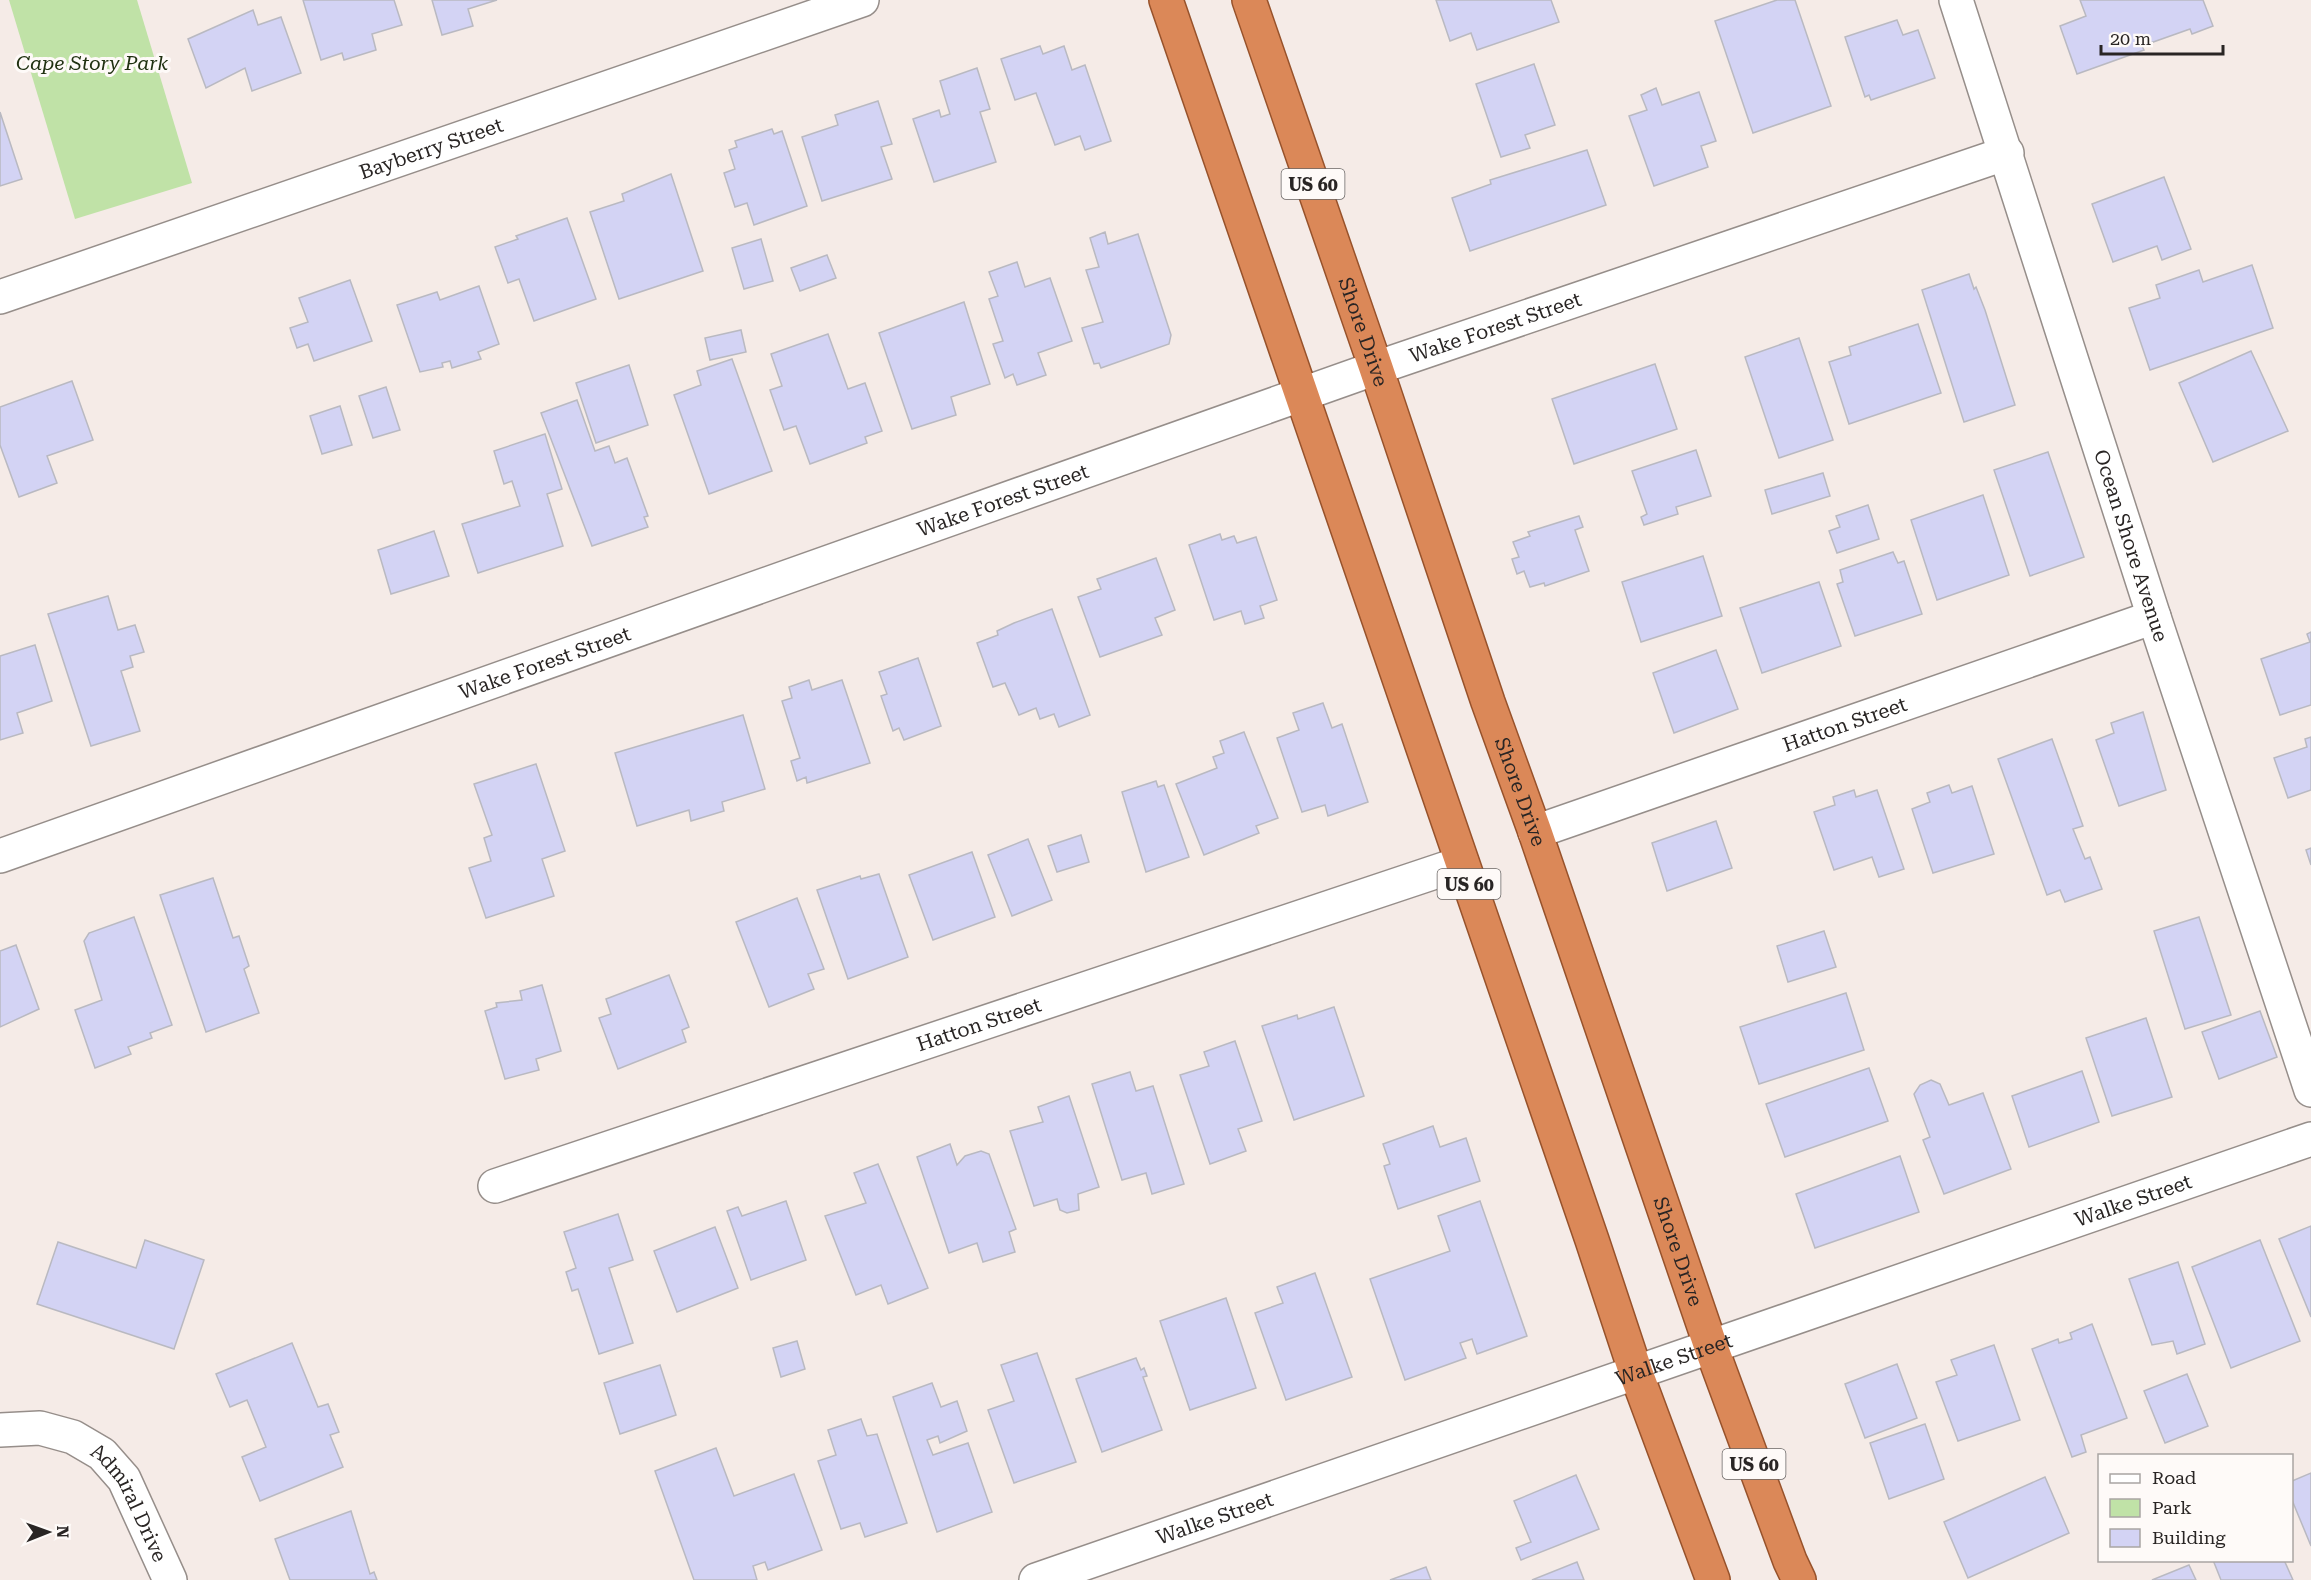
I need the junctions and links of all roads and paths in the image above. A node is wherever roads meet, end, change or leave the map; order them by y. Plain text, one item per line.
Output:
1 (862, 0) edge
2 (1166, 0) edge
3 (1249, 0) edge
4 (1956, 0) edge
5 (2007, 153) junction
6 (0, 297) edge
7 (1376, 368) junction
8 (1302, 394) junction
9 (2154, 616) junction
10 (1535, 832) junction
11 (0, 856) edge
12 (1462, 863) junction
13 (2311, 1090) edge
14 (2311, 1139) edge
15 (495, 1186) dead end
16 (1711, 1347) junction
17 (1636, 1373) junction
18 (0, 1430) edge
19 (170, 1580) edge
20 (1036, 1580) edge
21 (1713, 1580) edge
22 (1799, 1580) edge

1 - 6 street, Bayberry Street
2 - 8 highway, US 60
3 - 7 highway, Shore Drive / US 60
4 - 5 street, Ocean Shore Avenue
5 - 7 street, Wake Forest Street
5 - 9 street, Ocean Shore Avenue
7 - 8 street, Wake Forest Street
7 - 10 highway, Shore Drive / US 60
8 - 11 street, Wake Forest Street
8 - 12 highway, US 60
9 - 10 street, Hatton Street
9 - 13 street, Ocean Shore Avenue
10 - 16 highway, Shore Drive / US 60
12 - 15 street, Hatton Street
12 - 17 highway, US 60
14 - 16 street, Walke Street
16 - 17 street, Walke Street
16 - 22 highway, Shore Drive / US 60
17 - 20 street, Walke Street
17 - 21 highway, US 60
18 - 19 street, Admiral Drive

